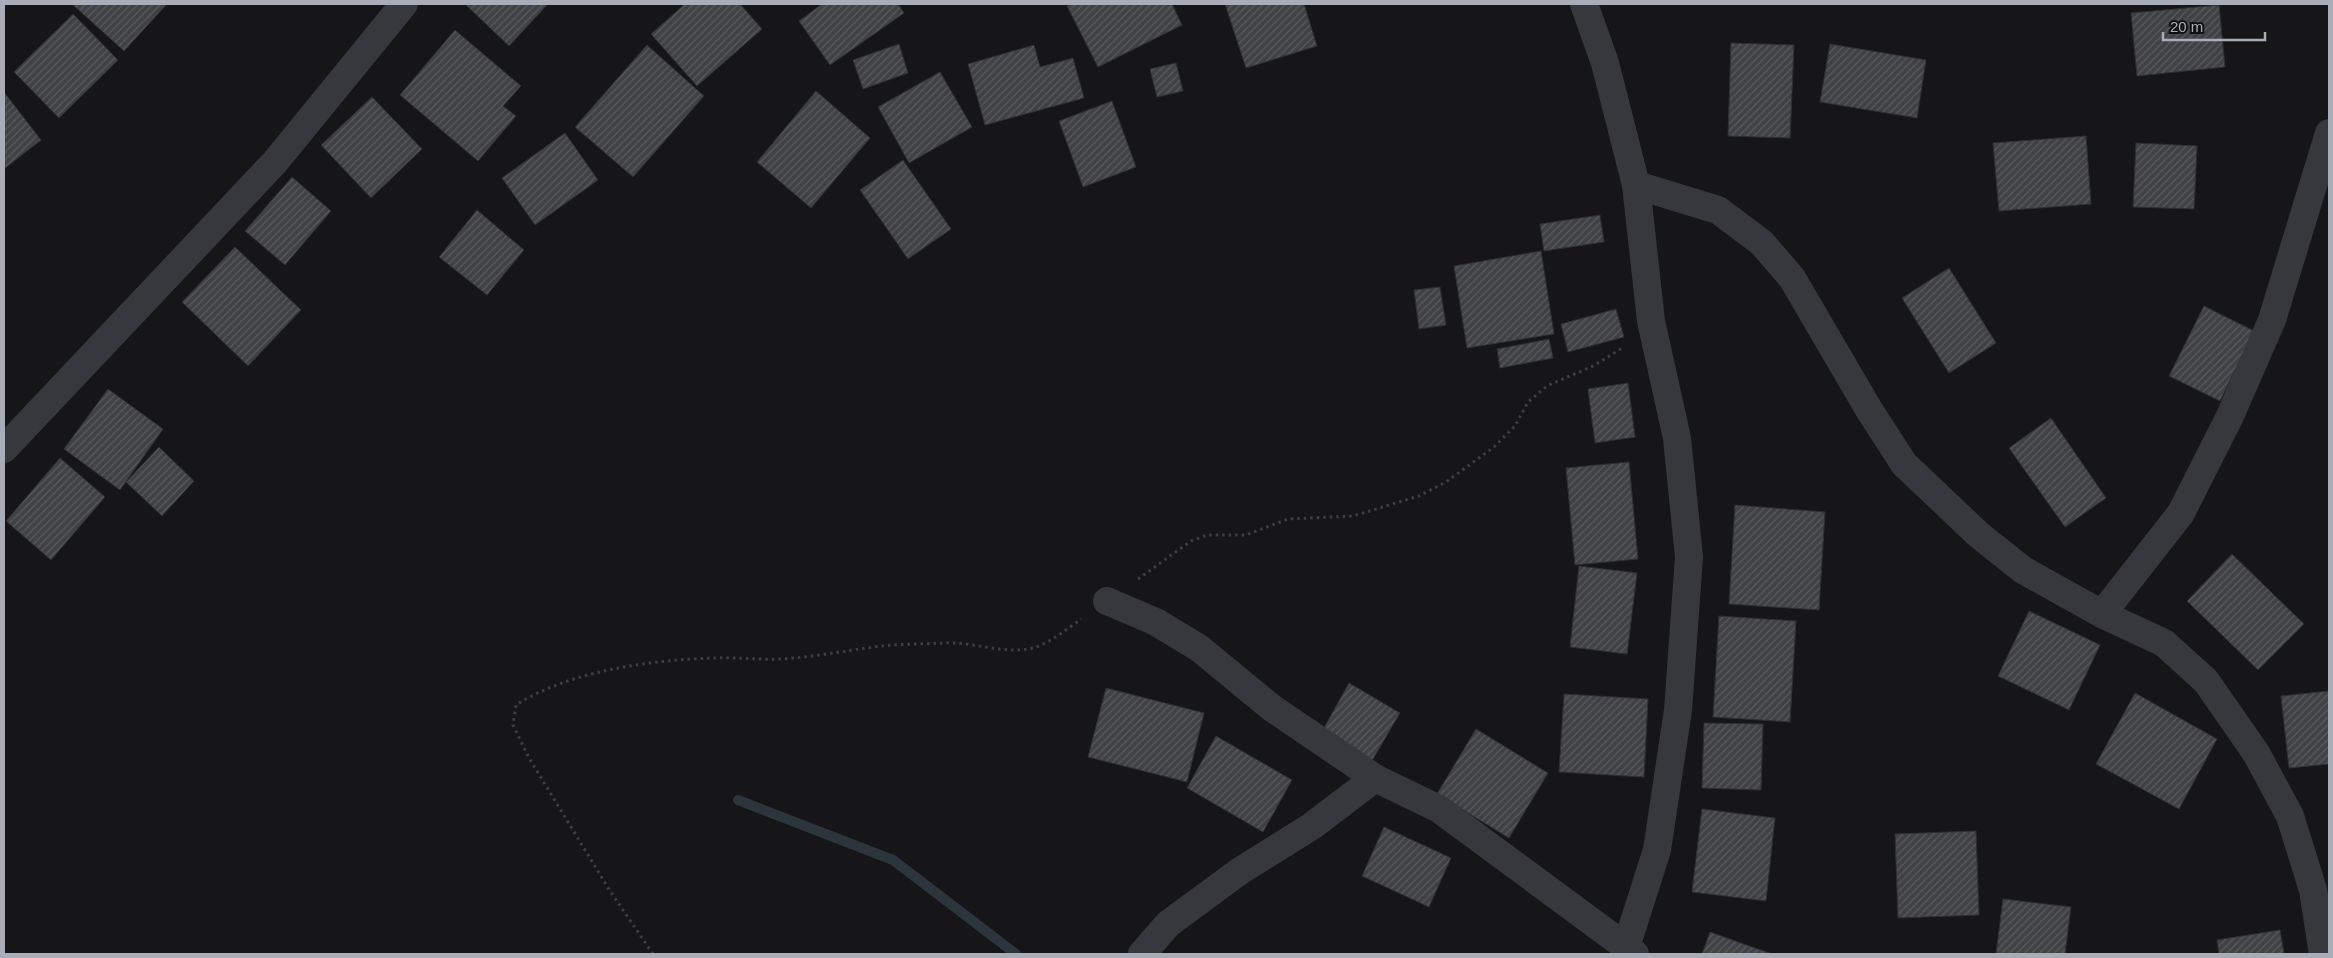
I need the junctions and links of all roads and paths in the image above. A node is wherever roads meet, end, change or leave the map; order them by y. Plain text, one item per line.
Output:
1 (404, 4) edge
2 (1584, 4) edge
3 (2329, 133) edge
4 (1636, 185) junction
5 (1651, 321) junction
6 (4, 449) edge
7 (1107, 601) junction
8 (2102, 614) junction
9 (1375, 778) junction
10 (1630, 951) edge
11 (654, 954) edge
12 (1142, 954) edge
13 (2324, 954) edge

1 - 6 street
2 - 4 street
3 - 8 street
4 - 5 street
4 - 8 street
5 - 7 path
5 - 10 street
7 - 9 street
7 - 11 path
8 - 13 street
9 - 10 street
9 - 12 street

